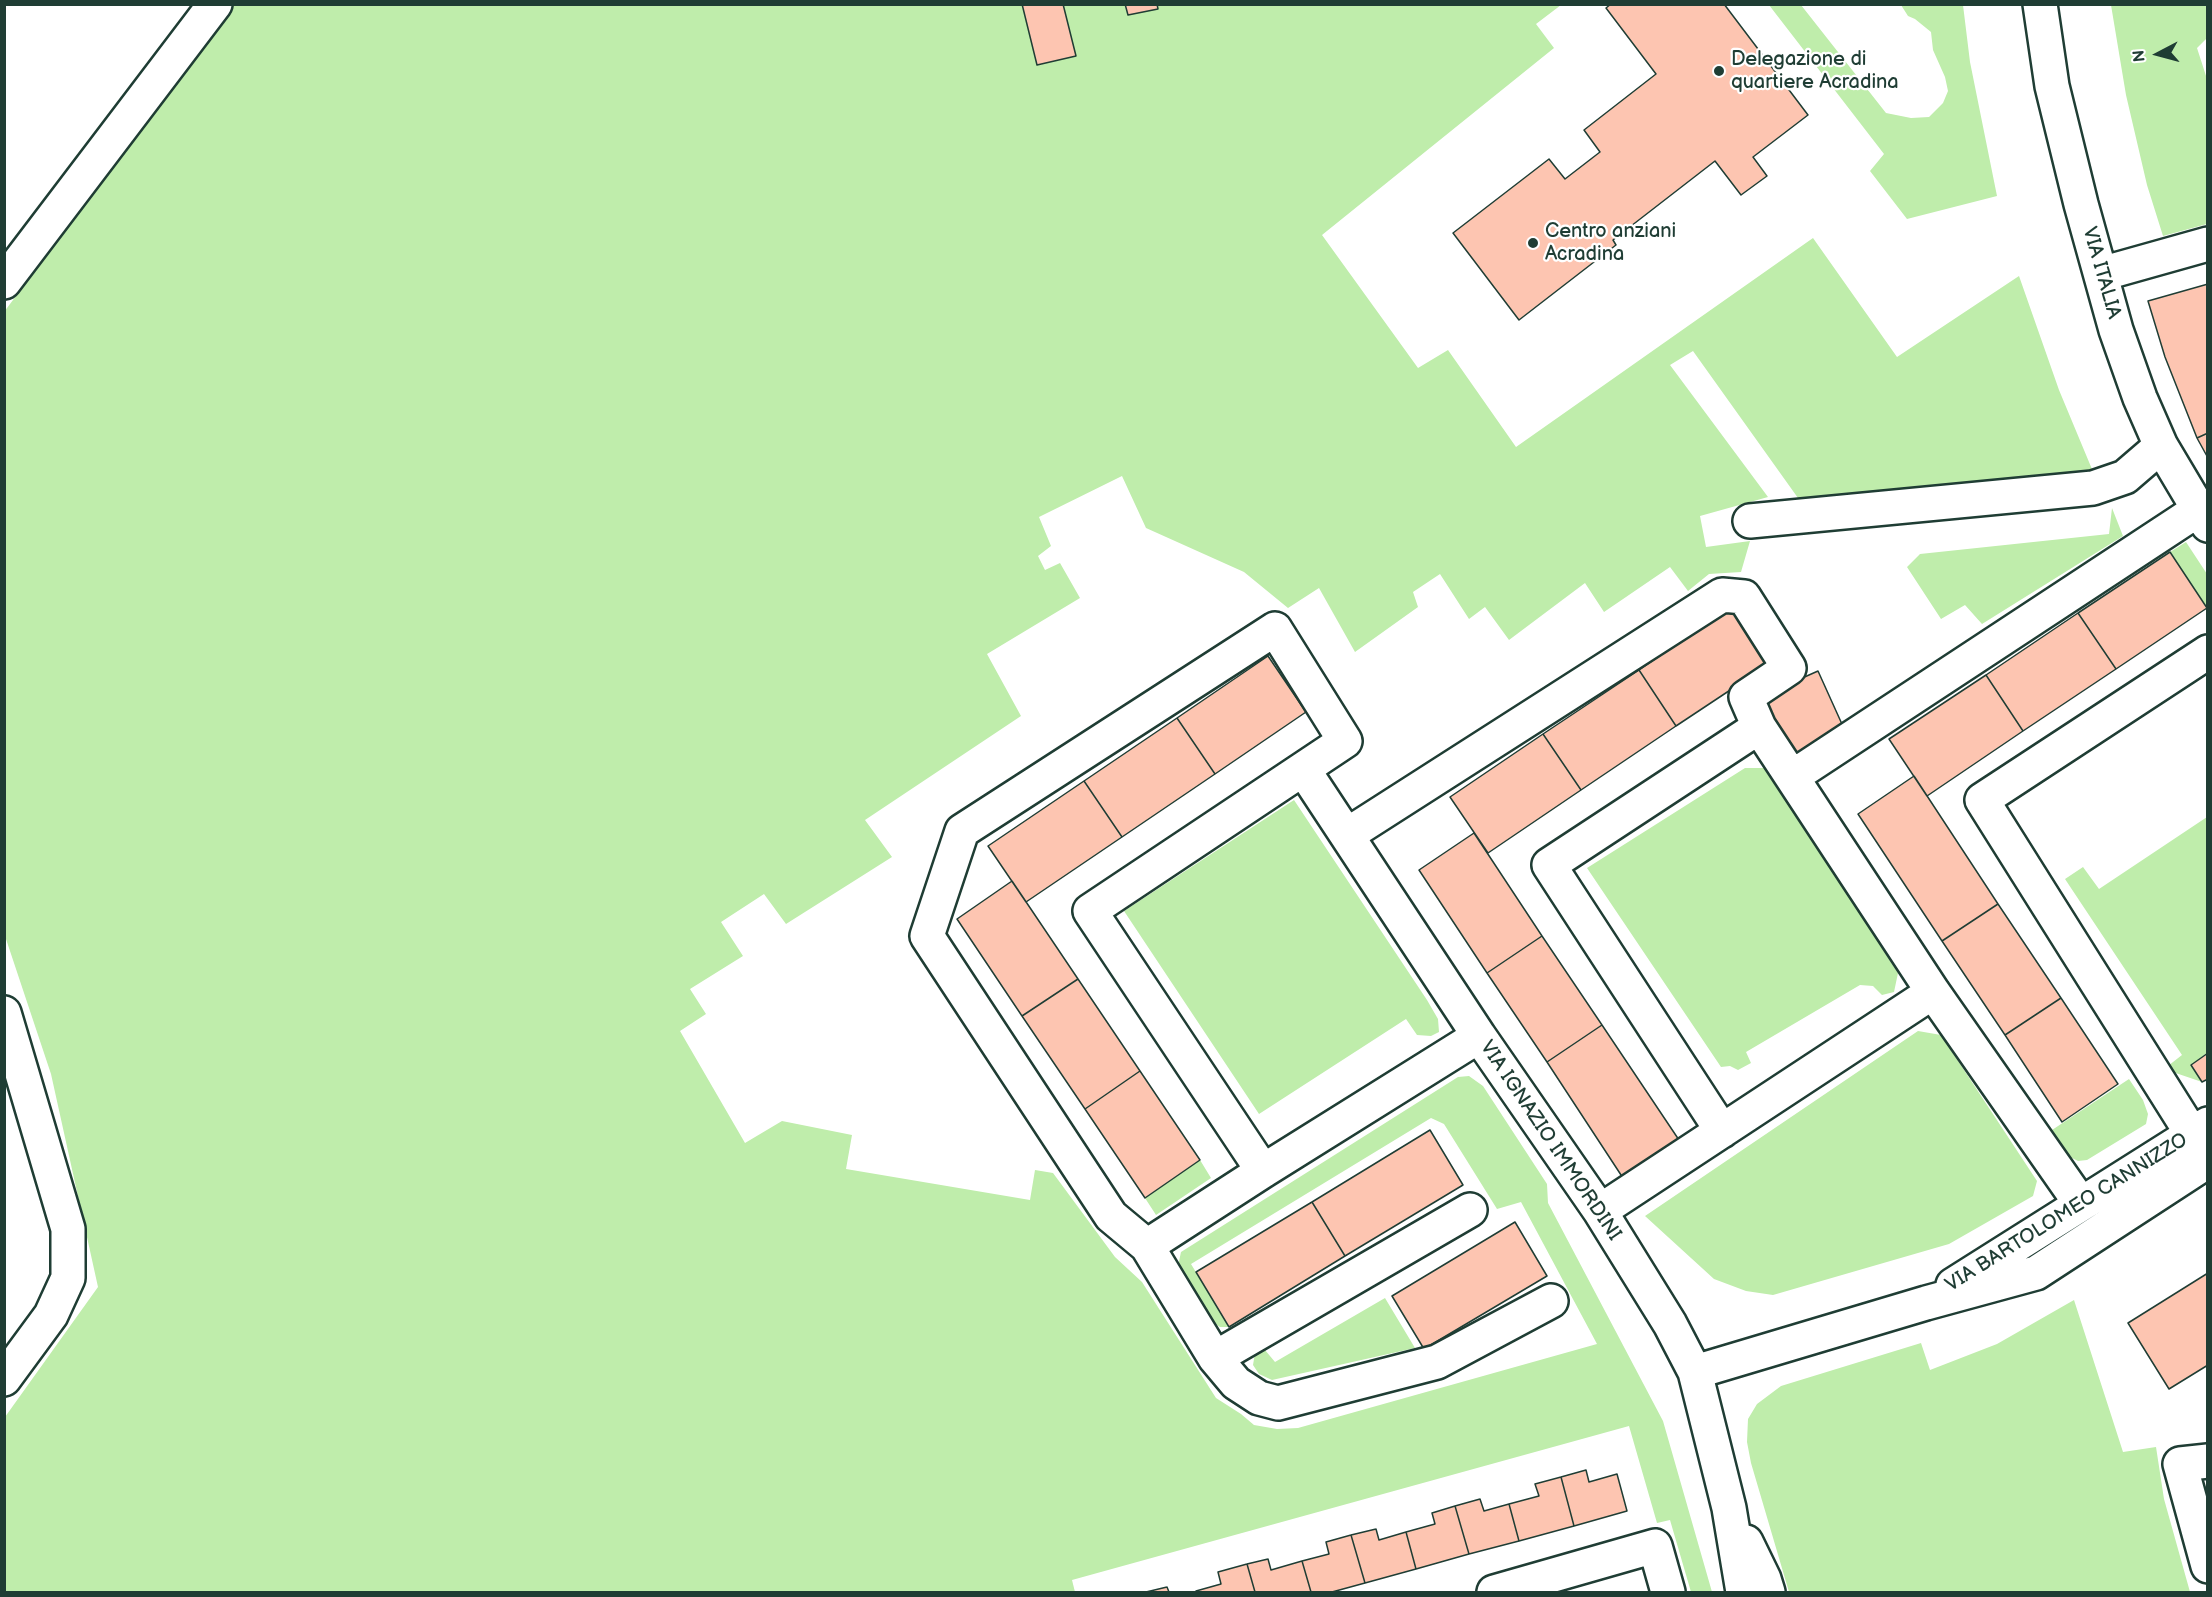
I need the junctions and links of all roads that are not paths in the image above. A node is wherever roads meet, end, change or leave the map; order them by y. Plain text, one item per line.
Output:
1 (215, 4) edge
2 (2040, 4) edge
3 (2208, 244) edge
4 (2101, 274) junction
5 (4, 282) edge
6 (2161, 446) junction
7 (2203, 518) edge
8 (1750, 521) dead end
9 (2208, 652) edge
10 (1759, 726) junction
11 (1303, 769) junction
12 (1792, 777) junction
13 (1347, 835) junction
14 (1932, 992) junction
15 (4, 1013) edge
16 (1479, 1036) junction
17 (1722, 1131) junction
18 (2202, 1140) edge
19 (1263, 1171) junction
20 (2081, 1203) junction
21 (1470, 1210) dead end
22 (1600, 1211) junction
23 (1147, 1246) junction
24 (1551, 1301) dead end
25 (1926, 1303) junction
26 (1215, 1358) junction
27 (1695, 1372) junction
28 (4, 1379) edge
29 (2208, 1461) edge
30 (1729, 1508) junction
31 (2208, 1566) edge
32 (1494, 1593) edge
33 (1668, 1593) edge
34 (1743, 1593) edge
35 (1768, 1593) edge

1 - 5 street
2 - 4 street, VIA ITALIA
3 - 4 street
4 - 6 street, VIA ITALIA
6 - 7 street, VIA ITALIA
6 - 8 street
7 - 12 street
9 - 18 street
10 - 12 street
10 - 13 street
10 - 17 street
11 - 13 street
11 - 19 street
11 - 23 street
12 - 14 street
13 - 16 street
14 - 17 street
14 - 20 street
15 - 28 street
16 - 19 street, VIA IGNAZIO IMMORDINI
16 - 22 street, VIA IGNAZIO IMMORDINI
17 - 22 street
18 - 20 street, VIA BARTOLOMEO CANNIZZO
18 - 25 street, VIA BARTOLOMEO CANNIZZO
19 - 23 street, VIA IGNAZIO IMMORDINI
20 - 25 street, VIA BARTOLOMEO CANNIZZO
21 - 26 street
22 - 27 street, VIA IGNAZIO IMMORDINI
23 - 26 street
24 - 26 street
25 - 27 street, VIA BARTOLOMEO CANNIZZO
27 - 30 street, VIA IGNAZIO IMMORDINI
29 - 31 street
30 - 34 street
30 - 35 street
32 - 33 street

